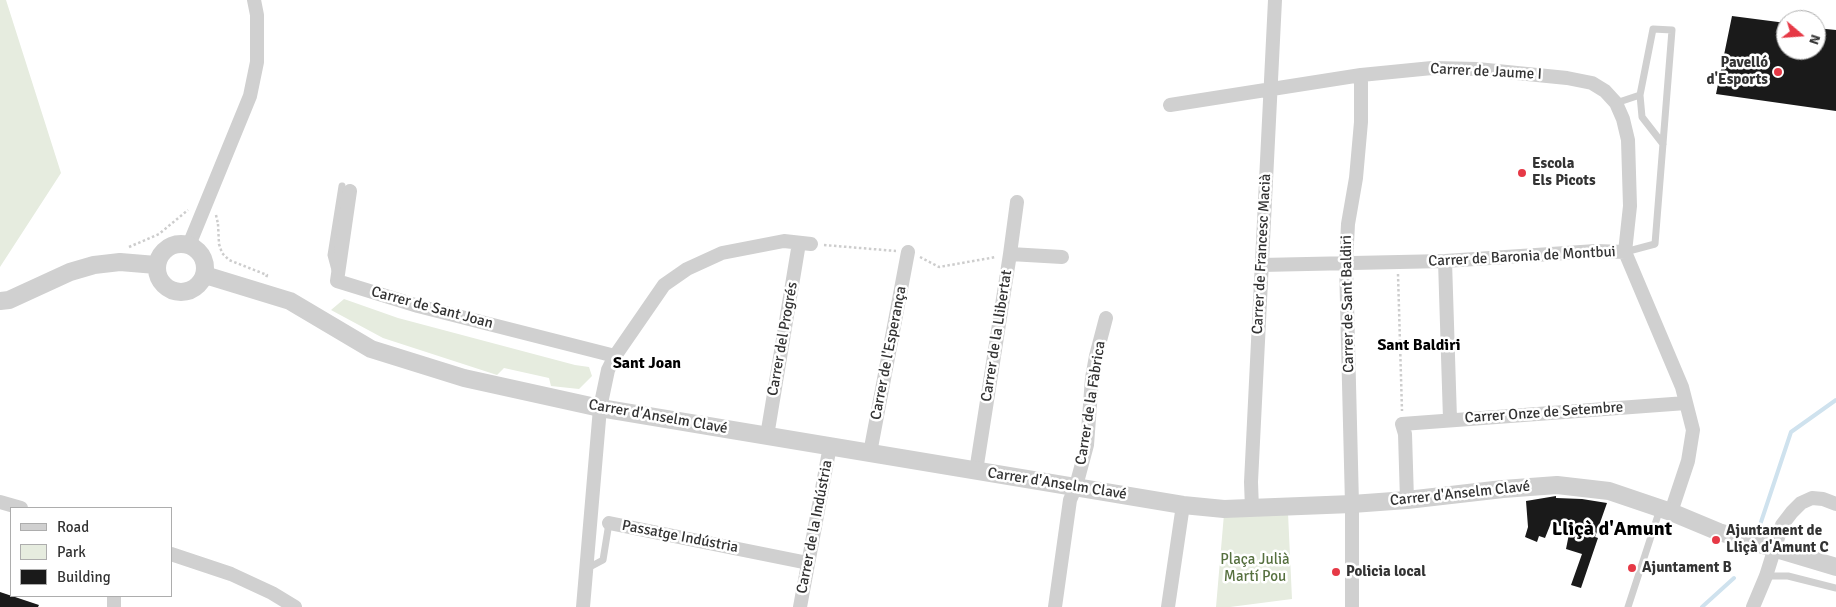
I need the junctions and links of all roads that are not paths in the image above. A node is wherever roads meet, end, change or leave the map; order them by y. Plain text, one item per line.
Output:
1 (254, 0) edge
2 (1275, 0) edge
3 (1361, 75) junction
4 (1272, 88) junction
5 (1640, 95) junction
6 (1616, 103) junction
7 (1170, 105) dead end
8 (1663, 144) junction
9 (346, 189) dead end
10 (1016, 202) dead end
11 (189, 245) junction
12 (908, 252) dead end
13 (1624, 252) junction
14 (1010, 254) junction
15 (1062, 257) dead end
16 (1445, 261) junction
17 (1346, 263) junction
18 (156, 265) junction
19 (1262, 265) junction
20 (204, 275) junction
21 (0, 301) edge
22 (1106, 318) dead end
23 (615, 356) junction
24 (1686, 403) junction
25 (600, 408) junction
26 (1450, 419) junction
27 (767, 436) junction
28 (830, 446) junction
29 (870, 454) junction
30 (976, 471) junction
31 (1076, 486) junction
32 (1407, 500) junction
33 (0, 502) edge
34 (1183, 504) junction
35 (1352, 504) junction
36 (1836, 504) edge
37 (18, 507) edge
38 (1252, 509) junction
39 (1666, 510) junction
40 (609, 523) joint
41 (1774, 549) junction
42 (172, 554) edge
43 (808, 563) junction
44 (1836, 567) edge
45 (586, 569) junction
46 (1766, 576) junction
47 (1836, 588) edge
48 (295, 607) edge
49 (583, 607) edge
50 (800, 607) edge
51 (1055, 607) edge
52 (1168, 607) edge
53 (1352, 607) edge
54 (1628, 607) edge
55 (1753, 607) edge

1 - 11 street
2 - 4 street, Carrer de Francesc Macià
3 - 4 street, Carrer de Jaume I
3 - 6 street, Carrer de Jaume I
3 - 17 street, Carrer de Sant Baldiri
4 - 7 street, Carrer de Jaume I
4 - 19 street, Carrer de Francesc Macià
5 - 6 lane
5 - 8 lane
5 - 8 lane
6 - 13 street, Carrer de Jaume I
8 - 13 lane
9 - 23 street, Carrer de Sant Joan
10 - 14 street, Carrer de la Llibertat
11 - 18 street
11 - 20 street
12 - 29 street, Carrer de l'Esperança
13 - 16 street, Carrer de Baronia de Montbui
13 - 24 street, Carrer de Baronia de Montbui
14 - 15 street
14 - 30 street, Carrer de la Llibertat
16 - 17 street, Carrer de Baronia de Montbui
16 - 26 street
17 - 19 street, Carrer de Baronia de Montbui
17 - 35 street, Carrer de Sant Baldiri
18 - 20 street
18 - 21 street
19 - 38 street, Carrer de Francesc Macià
20 - 25 street, Carrer d'Anselm Clavé
22 - 31 street, Carrer de la Fàbrica
23 - 25 street
23 - 27 street, Carrer del Progrés
24 - 26 street, Carrer Onze de Setembre
24 - 39 street, Carrer de Baronia de Montbui
25 - 27 street, Carrer d'Anselm Clavé
25 - 45 street
26 - 32 street, Carrer Onze de Setembre
27 - 28 street, Carrer d'Anselm Clavé
28 - 29 street, Carrer d'Anselm Clavé
28 - 43 street, Carrer de la Indústria
29 - 30 street, Carrer d'Anselm Clavé
30 - 31 street, Carrer d'Anselm Clavé
31 - 34 street, Carrer d'Anselm Clavé
31 - 51 street, Carrer de la Fàbrica
32 - 35 street, Carrer d'Anselm Clavé
32 - 39 street, Carrer d'Anselm Clavé
33 - 37 street
34 - 38 street, Carrer d'Anselm Clavé
34 - 52 street
35 - 38 street, Carrer d'Anselm Clavé
35 - 53 street, Carrer de Sant Baldiri
36 - 41 street
39 - 41 street, Carrer d'Anselm Clavé
39 - 54 lane
40 - 43 street, Passatge Indústria
40 - 45 lane, Passatge Indústria
41 - 44 street, Carrer d'Anselm Clavé
41 - 46 street
42 - 48 street
43 - 50 street, Carrer de la Indústria
45 - 49 street
46 - 47 lane
46 - 55 street

